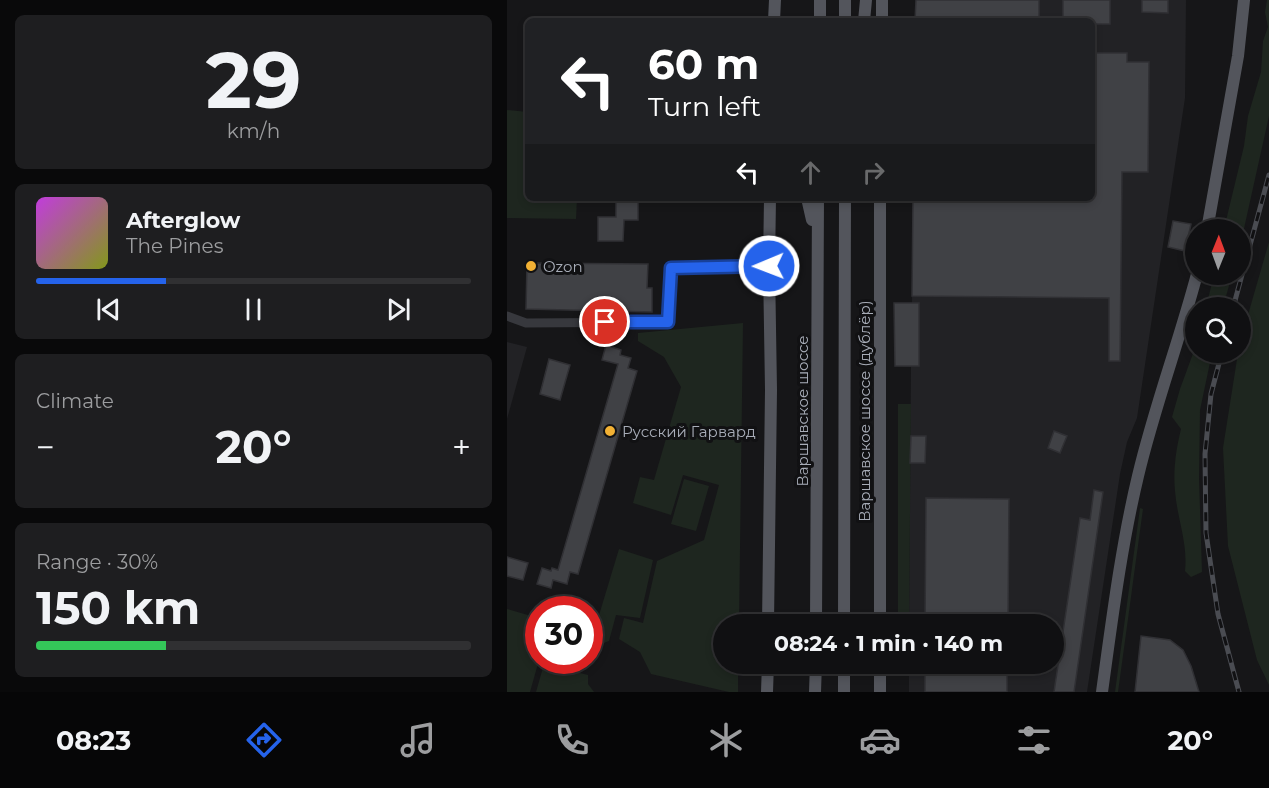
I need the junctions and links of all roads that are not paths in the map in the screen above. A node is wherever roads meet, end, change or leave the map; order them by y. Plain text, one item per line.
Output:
1 (775, 0) edge
2 (820, 0) edge
3 (845, 0) edge
4 (866, 0) edge
5 (882, 0) edge
6 (1244, 0) edge
7 (774, 18) edge
8 (820, 18) edge
9 (845, 18) edge
10 (864, 18) edge
11 (882, 18) edge
12 (770, 201) edge
13 (808, 201) edge
14 (818, 201) edge
15 (845, 201) edge
16 (880, 201) edge
17 (1209, 219) edge
18 (817, 244) junction
19 (769, 266) junction
20 (1194, 285) edge
21 (507, 316) edge
22 (768, 614) edge
23 (816, 614) edge
24 (844, 614) edge
25 (880, 614) edge
26 (768, 674) edge
27 (816, 674) edge
28 (844, 674) edge
29 (880, 674) edge
30 (767, 692) edge
31 (815, 692) edge
32 (844, 692) edge
33 (880, 692) edge
34 (1102, 692) edge

1 - 7 main road
2 - 8 main road
3 - 9 main road
4 - 10 main road
5 - 11 main road
6 - 17 main road
12 - 19 main road
13 - 18 main road
14 - 18 main road, Варшавское шоссе
15 - 24 main road
16 - 25 main road, Варшавское шоссе (дублёр)
18 - 23 main road, Варшавское шоссе
19 - 21 street
19 - 22 main road
20 - 34 main road
26 - 30 main road
27 - 31 main road
28 - 32 main road
29 - 33 main road

